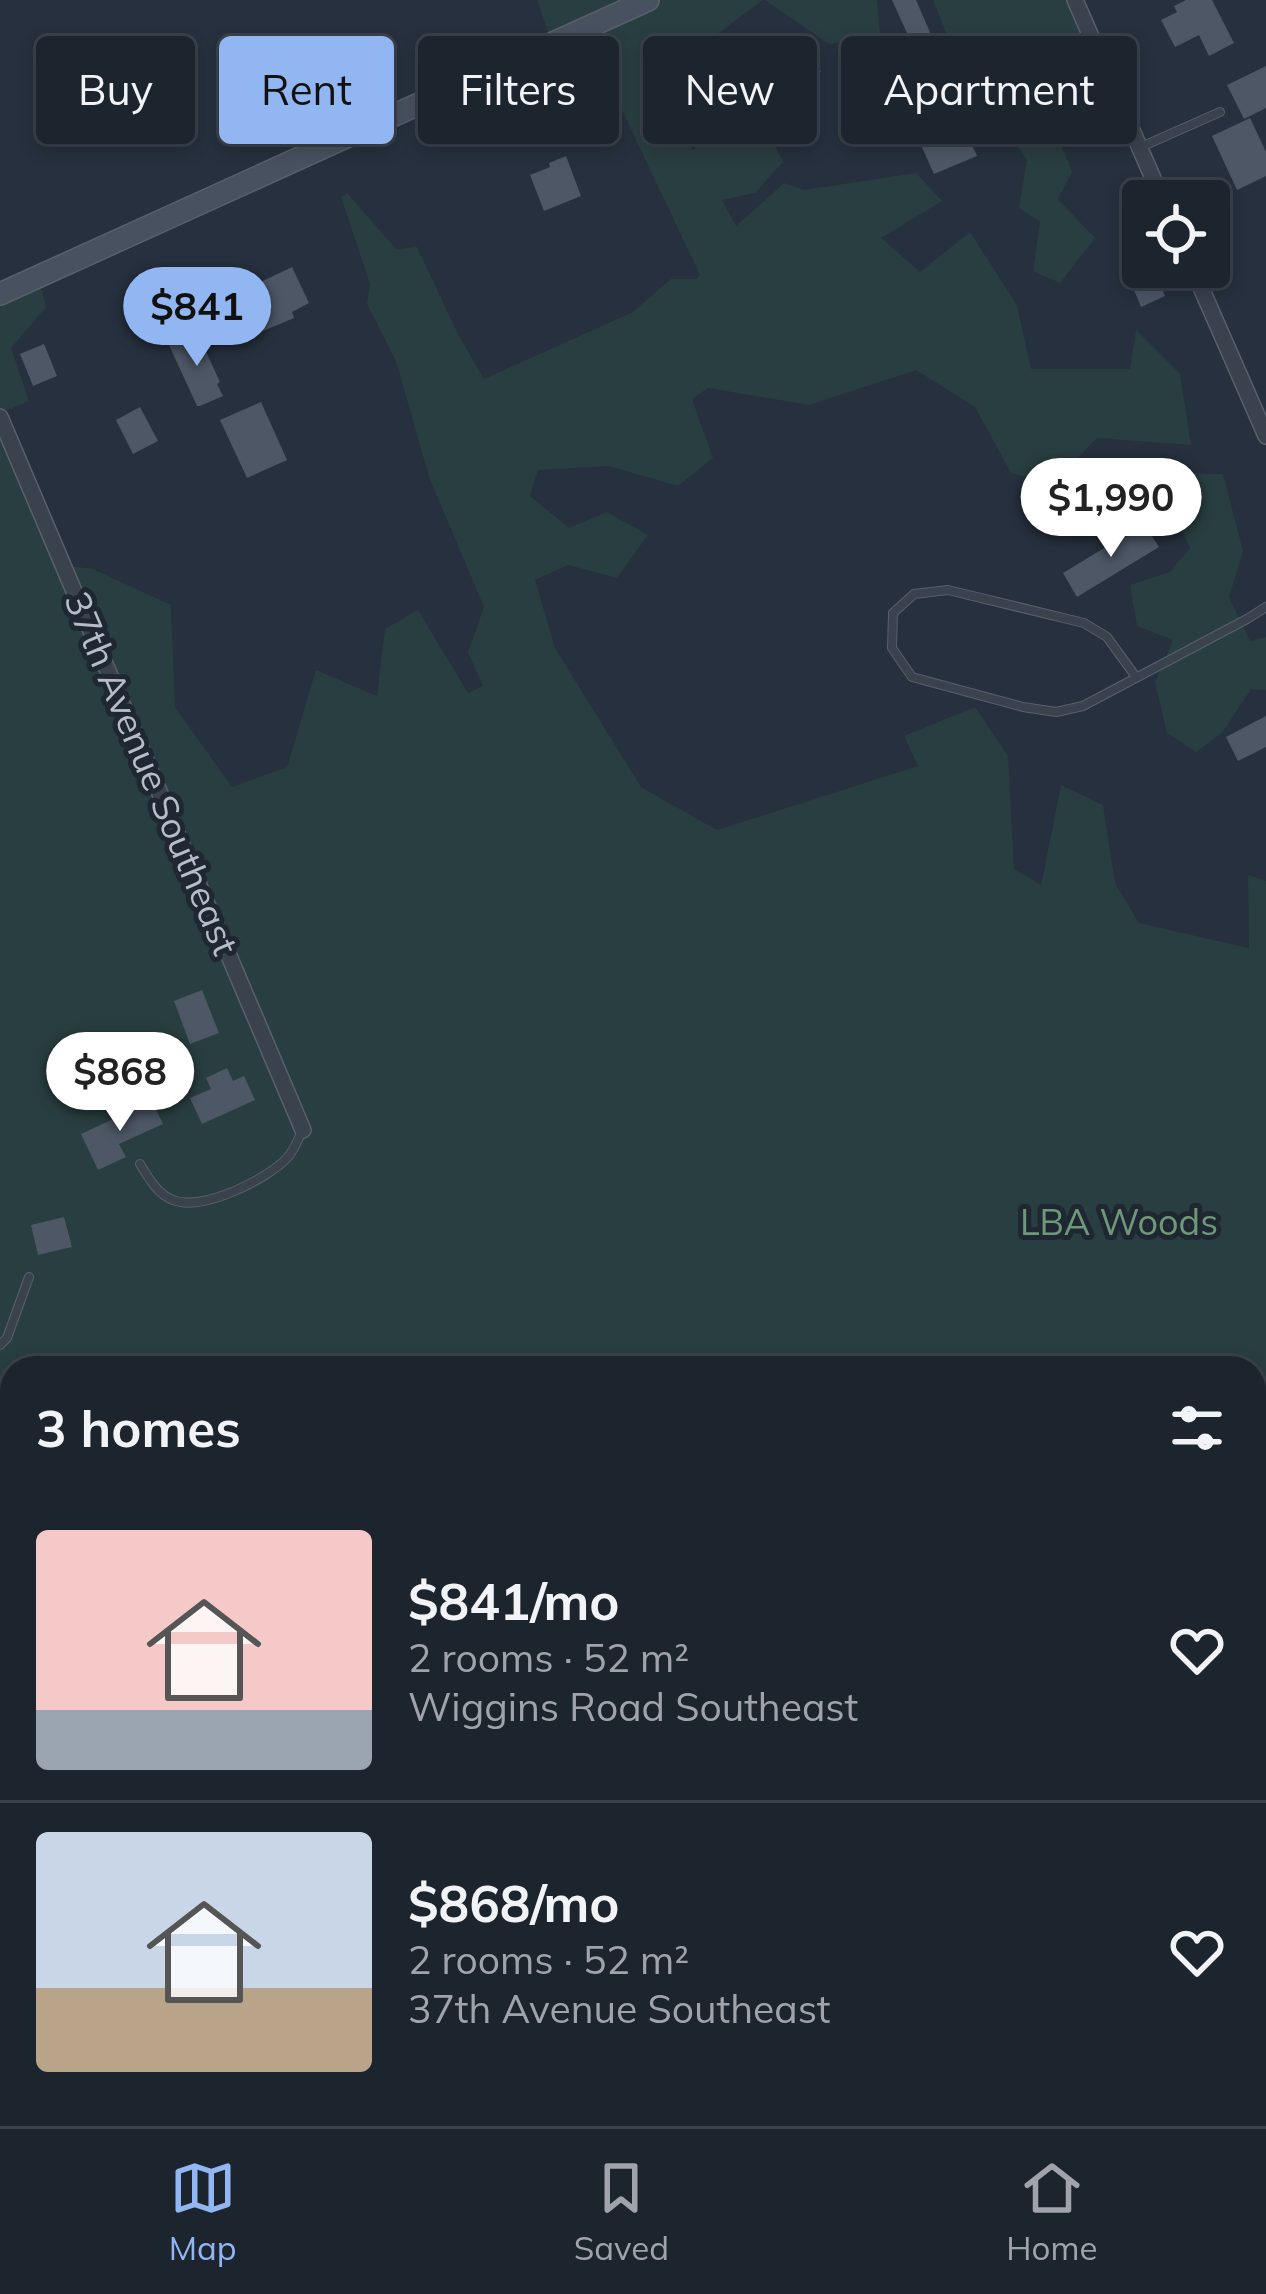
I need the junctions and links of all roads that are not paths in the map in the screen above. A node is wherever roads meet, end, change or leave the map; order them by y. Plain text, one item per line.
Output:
1 (647, 0) edge
2 (1075, 0) edge
3 (1220, 112) dead end
4 (1140, 147) junction
5 (1154, 180) edge
6 (1201, 288) edge
7 (0, 294) edge
8 (0, 418) edge
9 (1266, 436) edge
10 (1266, 607) edge
11 (1136, 677) junction
12 (303, 1130) joint
13 (140, 1164) dead end
14 (29, 1276) dead end
15 (0, 1345) edge

1 - 7 street
2 - 4 street
3 - 4 lane
4 - 5 street
6 - 9 street
8 - 12 street, 37th Avenue Southeast
10 - 11 lane
11 - 11 lane
12 - 13 lane
14 - 15 lane

